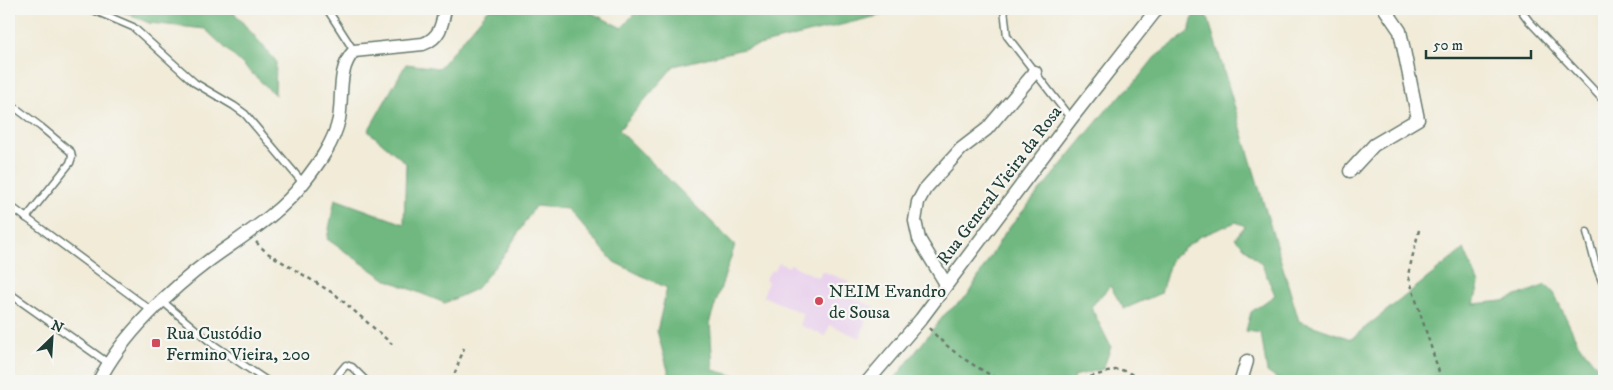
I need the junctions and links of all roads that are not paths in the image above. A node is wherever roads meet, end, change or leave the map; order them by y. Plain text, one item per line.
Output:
1 (91, 9) edge
2 (326, 9) edge
3 (445, 9) edge
4 (1004, 9) edge
5 (1157, 9) edge
6 (1385, 9) edge
7 (1520, 9) edge
8 (1601, 9) edge
9 (1604, 12) edge
10 (354, 51) junction
11 (1036, 72) junction
12 (1604, 102) edge
13 (9, 103) edge
14 (1071, 119) junction
15 (1350, 171) dead end
16 (304, 183) junction
17 (9, 205) edge
18 (26, 218) junction
19 (1587, 232) dead end
20 (946, 284) junction
21 (1604, 286) edge
22 (9, 293) edge
23 (162, 301) junction
24 (152, 311) junction
25 (1246, 361) dead end
26 (108, 363) junction
27 (99, 381) edge
28 (267, 381) edge
29 (334, 381) edge
30 (366, 381) edge
31 (868, 381) edge
32 (1241, 381) edge

1 - 16 lane
2 - 10 lane
3 - 10 street
4 - 11 lane
5 - 14 street, Rua General Vieira da Rosa
6 - 15 street
7 - 12 lane
8 - 9 lane
10 - 16 street
11 - 14 lane
11 - 20 street
13 - 18 lane
14 - 20 street, Rua General Vieira da Rosa
16 - 23 street
17 - 18 lane
18 - 24 lane
19 - 21 lane
20 - 31 street, Rua General Vieira da Rosa
22 - 26 lane
23 - 24 street
23 - 28 lane
24 - 26 street
25 - 32 street
26 - 27 street
29 - 30 lane

